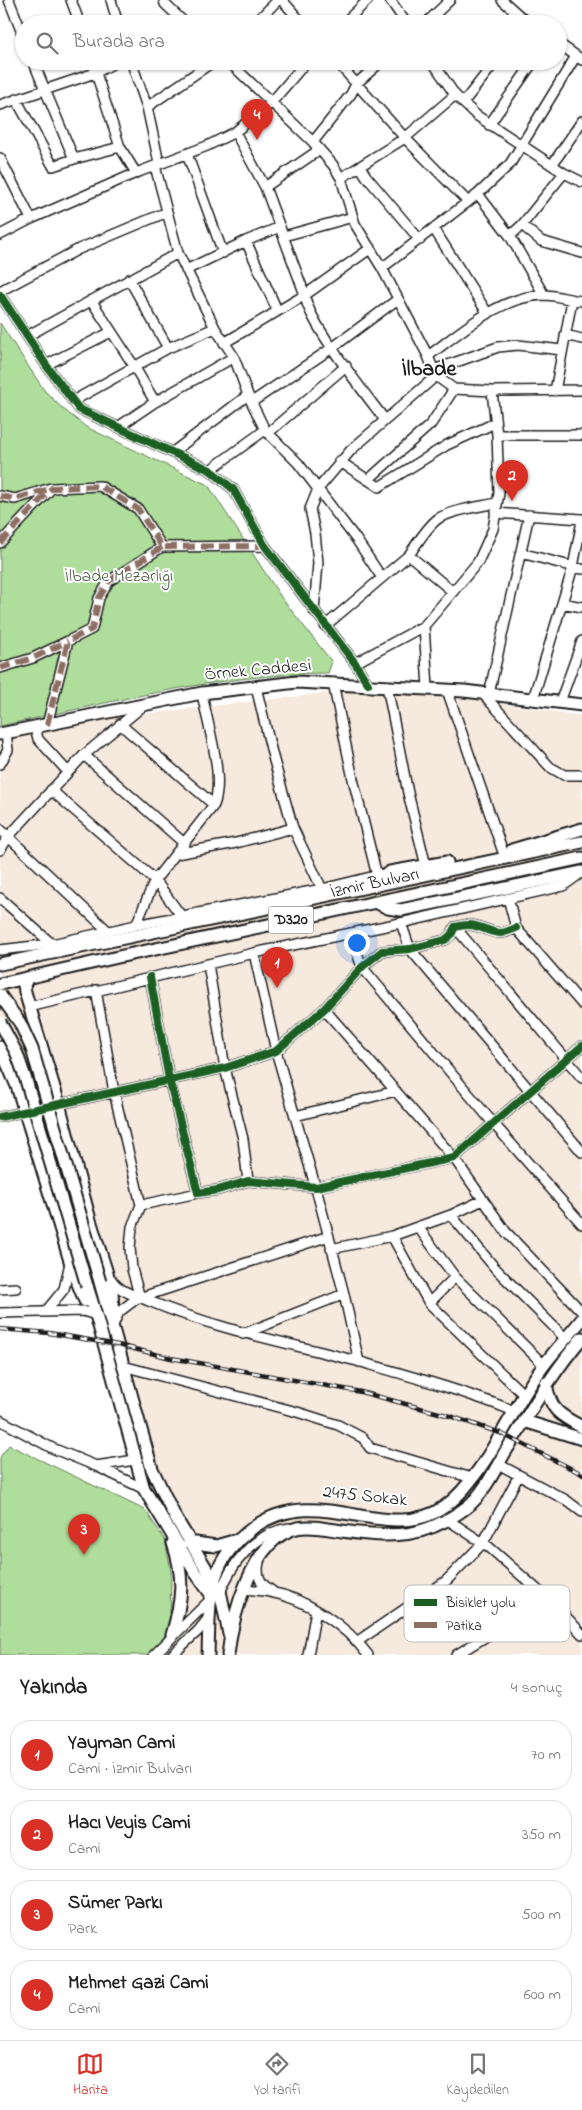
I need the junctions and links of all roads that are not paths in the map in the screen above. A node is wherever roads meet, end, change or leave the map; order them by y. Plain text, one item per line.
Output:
1 (9, 0) edge
2 (72, 0) edge
3 (111, 0) edge
4 (164, 0) edge
5 (278, 0) edge
6 (282, 0) edge
7 (368, 0) edge
8 (390, 0) edge
9 (450, 0) edge
10 (506, 2) edge
11 (15, 15) edge
12 (77, 15) edge
13 (115, 15) edge
14 (177, 15) edge
15 (263, 15) edge
16 (295, 15) edge
17 (352, 15) edge
18 (401, 15) edge
19 (434, 15) edge
20 (519, 15) edge
21 (567, 49) edge
22 (579, 58) edge
23 (36, 70) edge
24 (94, 70) edge
25 (101, 70) edge
26 (134, 70) edge
27 (201, 70) edge
28 (237, 70) edge
29 (300, 70) edge
30 (344, 70) edge
31 (372, 70) edge
32 (438, 70) edge
33 (489, 70) edge
34 (528, 70) edge
35 (95, 73) junction
36 (356, 84) junction
37 (44, 90) junction
38 (455, 95) junction
39 (16, 99) junction
40 (463, 103) junction
41 (272, 104) junction
42 (0, 105) edge
43 (146, 107) junction
44 (582, 121) edge
45 (489, 125) junction
46 (235, 132) junction
47 (405, 138) junction
48 (312, 142) junction
49 (522, 146) junction
50 (120, 147) junction
51 (319, 150) junction
52 (187, 154) junction
53 (0, 158) edge
54 (74, 159) junction
55 (157, 164) junction
56 (552, 165) junction
57 (360, 166) junction
58 (136, 173) junction
59 (564, 173) junction
60 (341, 178) junction
61 (582, 182) edge
62 (265, 186) junction
63 (478, 194) junction
64 (468, 202) junction
65 (167, 212) junction
66 (352, 217) junction
67 (31, 218) junction
68 (522, 225) junction
69 (434, 229) junction
70 (282, 232) junction
71 (0, 235) edge
72 (510, 236) junction
73 (420, 240) junction
74 (246, 241) junction
75 (370, 248) junction
76 (178, 253) junction
77 (223, 253) junction
78 (582, 253) edge
79 (382, 268) junction
80 (186, 270) junction
81 (129, 279) junction
82 (0, 293) edge
83 (305, 295) junction
84 (544, 295) junction
85 (398, 299) junction
86 (91, 300) junction
87 (572, 300) junction
88 (582, 301) edge
89 (277, 310) junction
90 (488, 314) junction
91 (215, 328) junction
92 (111, 332) junction
93 (565, 335) junction
94 (27, 336) junction
95 (582, 339) edge
96 (224, 342) junction
97 (168, 348) junction
98 (332, 348) junction
99 (562, 350) junction
100 (428, 356) junction
101 (234, 357) junction
102 (46, 365) junction
103 (134, 366) junction
104 (346, 366) junction
105 (435, 373) junction
106 (454, 389) junction
107 (582, 390) edge
108 (492, 391) junction
109 (555, 391) junction
110 (250, 399) junction
111 (73, 401) junction
112 (154, 402) junction
113 (385, 420) junction
114 (495, 422) junction
115 (118, 427) junction
116 (267, 432) junction
117 (496, 435) junction
118 (582, 436) edge
119 (173, 452) junction
120 (339, 461) junction
121 (210, 470) junction
122 (368, 480) junction
123 (52, 488) junction
124 (318, 489) junction
125 (0, 496) edge
126 (497, 503) junction
127 (496, 513) junction
128 (529, 515) junction
129 (582, 520) edge
130 (0, 543) edge
131 (264, 546) junction
132 (162, 547) junction
133 (521, 553) junction
134 (409, 555) junction
135 (578, 568) edge
136 (382, 578) junction
137 (453, 592) junction
138 (562, 603) junction
139 (582, 607) edge
140 (314, 611) junction
141 (324, 626) junction
142 (424, 626) junction
143 (68, 641) junction
144 (582, 642) edge
145 (355, 663) junction
146 (0, 668) edge
147 (333, 683) junction
148 (368, 684) junction
149 (386, 686) junction
150 (256, 687) junction
151 (428, 688) junction
152 (447, 690) junction
153 (202, 693) junction
154 (486, 693) junction
155 (533, 699) junction
156 (560, 702) junction
157 (145, 705) junction
158 (582, 705) edge
159 (120, 724) junction
160 (47, 725) junction
161 (35, 727) junction
162 (3, 734) edge
163 (84, 756) junction
164 (0, 764) edge
165 (68, 772) junction
166 (582, 776) edge
167 (51, 790) junction
168 (214, 805) junction
169 (294, 828) junction
170 (0, 829) edge
171 (582, 829) edge
172 (9, 836) junction
173 (582, 842) edge
174 (185, 844) junction
175 (0, 850) edge
176 (502, 852) junction
177 (176, 854) junction
178 (582, 858) edge
179 (426, 866) junction
180 (582, 872) edge
181 (155, 880) junction
182 (376, 881) junction
183 (322, 890) junction
184 (0, 898) edge
185 (508, 898) junction
186 (375, 902) junction
187 (182, 917) junction
188 (401, 923) junction
189 (136, 925) junction
190 (455, 927) junction
191 (516, 928) junction
192 (108, 931) junction
193 (350, 933) junction
194 (52, 944) junction
195 (410, 949) junction
196 (0, 950) edge
197 (254, 953) junction
198 (0, 963) edge
199 (208, 964) junction
200 (362, 967) junction
201 (150, 977) junction
202 (27, 979) junction
203 (0, 984) edge
204 (96, 990) junction
205 (0, 995) edge
206 (582, 1004) edge
207 (29, 1007) junction
208 (324, 1009) junction
209 (0, 1022) edge
210 (582, 1046) edge
211 (0, 1047) edge
212 (276, 1051) junction
213 (566, 1060) junction
214 (225, 1068) junction
215 (582, 1078) edge
216 (169, 1079) junction
217 (396, 1091) junction
218 (530, 1091) junction
219 (114, 1092) junction
220 (59, 1104) junction
221 (25, 1112) junction
222 (295, 1116) junction
223 (0, 1117) edge
224 (493, 1123) junction
225 (582, 1152) edge
226 (454, 1158) junction
227 (248, 1181) junction
228 (316, 1187) junction
229 (198, 1193) junction
230 (483, 1200) junction
231 (140, 1205) junction
232 (451, 1215) junction
233 (582, 1224) edge
234 (418, 1227) junction
235 (328, 1236) junction
236 (392, 1236) junction
237 (331, 1249) junction
238 (70, 1261) junction
239 (106, 1270) junction
240 (455, 1277) junction
241 (16, 1288) dead end
242 (0, 1289) edge
243 (344, 1294) junction
244 (140, 1298) junction
245 (429, 1303) junction
246 (47, 1310) junction
247 (582, 1312) edge
248 (0, 1313) edge
249 (96, 1315) junction
250 (582, 1319) edge
251 (113, 1325) junction
252 (243, 1334) junction
253 (582, 1338) edge
254 (566, 1339) junction
255 (359, 1362) junction
256 (544, 1364) junction
257 (123, 1366) junction
258 (546, 1383) junction
259 (524, 1395) junction
260 (514, 1411) junction
261 (0, 1420) edge
262 (524, 1421) junction
263 (582, 1427) edge
264 (582, 1439) edge
265 (134, 1460) junction
266 (498, 1464) junction
267 (96, 1466) junction
268 (519, 1475) junction
269 (472, 1478) junction
270 (144, 1489) junction
271 (582, 1512) edge
272 (448, 1520) junction
273 (167, 1528) junction
274 (298, 1528) junction
275 (237, 1540) junction
276 (189, 1542) junction
277 (483, 1543) junction
278 (260, 1558) junction
279 (213, 1577) junction
280 (440, 1585) edge
281 (532, 1585) edge
282 (243, 1589) junction
283 (213, 1594) junction
284 (276, 1594) junction
285 (316, 1610) junction
286 (404, 1610) edge
287 (209, 1619) junction
288 (570, 1622) edge
289 (582, 1634) edge
290 (172, 1635) junction
291 (230, 1638) junction
292 (358, 1641) junction
293 (477, 1642) edge
294 (154, 1655) edge
295 (172, 1655) edge
296 (208, 1655) edge
297 (228, 1655) edge
298 (308, 1655) edge
299 (368, 1655) edge
300 (456, 1655) edge

1 - 11 street
2 - 12 street
3 - 13 street
4 - 14 street
5 - 15 street
6 - 16 street
7 - 17 street
8 - 18 street
9 - 19 street
10 - 20 street
21 - 22 street
22 - 49 street
23 - 37 street
24 - 35 street
25 - 35 street
26 - 43 street
27 - 43 street
28 - 41 street
29 - 41 street
30 - 36 street
31 - 36 street
32 - 38 street
33 - 40 street
34 - 45 street
35 - 37 street
35 - 50 street
36 - 47 street
36 - 48 street
37 - 39 street
37 - 54 street
38 - 40 street
38 - 47 street
39 - 42 street
39 - 54 street
40 - 45 street
41 - 46 street
41 - 48 street
43 - 55 street
44 - 56 street
45 - 49 street
46 - 52 street
46 - 62 street
47 - 57 street
47 - 64 street
48 - 51 street
49 - 56 street
49 - 63 street
50 - 54 street
50 - 58 street
51 - 60 street
51 - 62 street
52 - 55 street
52 - 77 street
53 - 67 street
55 - 58 street
55 - 65 street
56 - 59 street
57 - 60 street
57 - 73 street
58 - 67 street
59 - 61 street
59 - 68 street
60 - 66 street
62 - 70 street
63 - 64 street
63 - 72 street
64 - 69 street
65 - 76 street
65 - 82 street
66 - 70 street
66 - 75 street
67 - 71 street
68 - 72 street
68 - 78 street
69 - 73 street
69 - 90 street
70 - 74 street
70 - 83 street
72 - 84 street
73 - 79 street
74 - 77 street
74 - 89 street
75 - 79 street
75 - 83 street
76 - 80 street
76 - 81 street
77 - 80 street
79 - 85 street
80 - 91 street
81 - 86 street
81 - 97 street
82 - 94 street
83 - 89 street
83 - 98 street
84 - 87 street
84 - 90 street
85 - 98 street
85 - 100 street
86 - 92 street
86 - 94 street
87 - 88 street
87 - 93 street
89 - 96 street
90 - 100 street
91 - 96 street
91 - 97 street
92 - 102 street
92 - 103 street
93 - 95 street
93 - 99 street
94 - 102 street
96 - 101 street
97 - 103 street
98 - 104 street
98 - 110 street
99 - 105 street
99 - 109 street
100 - 105 street
101 - 110 street
101 - 112 street
102 - 111 street
103 - 111 street
103 - 112 street
104 - 113 street
104 - 116 street
105 - 106 street
105 - 113 street
106 - 108 street
106 - 122 street
107 - 109 street
108 - 109 street
108 - 114 street
110 - 116 street
110 - 119 street
111 - 115 street
112 - 115 street
113 - 120 street
114 - 117 street
114 - 122 street
115 - 119 street
116 - 121 street
116 - 124 street
117 - 118 street
117 - 126 street
119 - 121 street
120 - 122 street
120 - 124 street
121 - 131 street
123 - 125 street
123 - 130 street
123 - 132 street
124 - 136 street
124 - 140 street
126 - 127 street
126 - 134 street
127 - 128 street
127 - 137 street
128 - 129 street
128 - 133 street
129 - 135 street
131 - 132 street
131 - 140 street
132 - 143 street
133 - 135 street
133 - 154 street
134 - 136 street
134 - 137 street
135 - 138 street
136 - 141 street
137 - 142 street
138 - 139 street
138 - 155 street
140 - 141 street
141 - 145 street
142 - 145 street
142 - 151 street
143 - 146 street
143 - 160 street
144 - 156 street
145 - 148 street
147 - 148 main road, Örnek Caddesi
147 - 150 main road, Örnek Caddesi
147 - 182 street
148 - 149 main road, Örnek Caddesi
149 - 151 main road, Örnek Caddesi
149 - 179 street
150 - 153 main road, Örnek Caddesi
150 - 169 street
151 - 152 main road, Örnek Caddesi
152 - 154 main road, Örnek Caddesi
152 - 176 street
153 - 157 main road, Örnek Caddesi
153 - 168 street
154 - 155 main road, Örnek Caddesi
154 - 166 street
155 - 156 main road, Örnek Caddesi
156 - 158 main road, Örnek Caddesi
157 - 159 street
157 - 160 main road, Örnek Caddesi
159 - 163 street
159 - 168 street
160 - 161 main road, Örnek Caddesi
161 - 162 main road, Örnek Caddesi
161 - 165 street
162 - 164 street
163 - 165 street
163 - 174 street
165 - 167 street
167 - 172 street
167 - 181 street
168 - 174 street
169 - 177 street
169 - 183 street
170 - 172 street
171 - 176 main road
172 - 175 street
172 - 192 street
173 - 182 main road, İzmir Bulvarı / D320
174 - 177 street
176 - 179 main road
177 - 181 street
178 - 186 main road, İzmir Bulvarı / D320
179 - 182 main road
180 - 185 street
180 - 186 main road
181 - 187 street
181 - 189 street
182 - 183 street
182 - 198 main road, İzmir Bulvarı / D320
183 - 187 street
184 - 194 street
185 - 188 street
185 - 191 street
186 - 202 main road, İzmir Bulvarı / D320
187 - 189 street
188 - 193 street
188 - 195 street
189 - 192 street
190 - 191 street
190 - 195 street
190 - 213 street
191 - 206 street
192 - 194 street
193 - 197 street
193 - 200 street
194 - 196 street
195 - 200 street
195 - 218 street
197 - 199 street
197 - 212 street
199 - 201 street
199 - 214 street
200 - 208 street
200 - 224 street
201 - 204 street
201 - 216 street
202 - 203 main road, İzmir Bulvarı / D320
202 - 207 main road
204 - 207 street
204 - 219 street
205 - 251 main road, bridge
207 - 220 main road
208 - 212 street
208 - 217 street
209 - 249 main road, bridge
210 - 213 street
211 - 221 main road
212 - 214 street
212 - 222 street
213 - 215 street
213 - 218 street
214 - 216 street
214 - 227 street
216 - 219 street
216 - 229 street
217 - 222 street
217 - 226 street
218 - 224 street
218 - 225 street
219 - 220 street
219 - 231 street
220 - 221 street
220 - 239 main road
221 - 223 street
221 - 238 main road
222 - 228 street
224 - 226 street
224 - 233 street
226 - 228 street
226 - 230 street
227 - 228 street
227 - 229 street
228 - 235 street
229 - 231 street
230 - 232 street
230 - 247 street
231 - 244 street
232 - 234 street
232 - 254 street
234 - 236 street
234 - 240 street
235 - 237 street
235 - 244 street
236 - 237 street
236 - 245 street
237 - 243 street
238 - 246 street
238 - 249 main road
239 - 244 street
239 - 251 main road
240 - 245 street
240 - 256 street
241 - 242 street
243 - 252 street
243 - 255 street
244 - 251 street
244 - 252 street
245 - 259 street
246 - 248 street
246 - 249 street
249 - 265 main road
250 - 254 main road, 2475 Sokak
251 - 257 main road
252 - 255 street
253 - 258 main road, 2475 Sokak
254 - 256 main road, 2475 Sokak
255 - 260 street
256 - 259 main road, 2475 Sokak
257 - 269 street
257 - 276 main road
258 - 262 main road, 2475 Sokak
258 - 263 main road
259 - 260 main road, 2475 Sokak
260 - 269 main road, 2475 Sokak
261 - 267 street
262 - 264 main road
262 - 266 main road, 2475 Sokak
265 - 267 street
265 - 270 main road
266 - 268 street
266 - 272 main road, 2475 Sokak
267 - 270 street
268 - 271 street
268 - 277 street
269 - 275 main road, 2475 Sokak
270 - 273 main road
272 - 274 main road, 2475 Sokak
272 - 277 street
273 - 283 main road
273 - 290 main road
274 - 278 main road
274 - 283 street
275 - 276 main road
275 - 279 main road, 2475 Sokak
276 - 279 main road
277 - 280 street
277 - 281 street
278 - 282 main road
278 - 284 street
279 - 283 main road, 2475 Sokak
282 - 283 main road
282 - 284 street
282 - 291 main road
283 - 287 main road, 2475 Sokak
283 - 290 street
283 - 291 main road
284 - 285 street
285 - 292 street
285 - 298 street
286 - 292 street
287 - 295 street
287 - 296 main road, 2475 Sokak
288 - 289 street
290 - 294 street
291 - 297 main road
292 - 299 street
293 - 300 street

